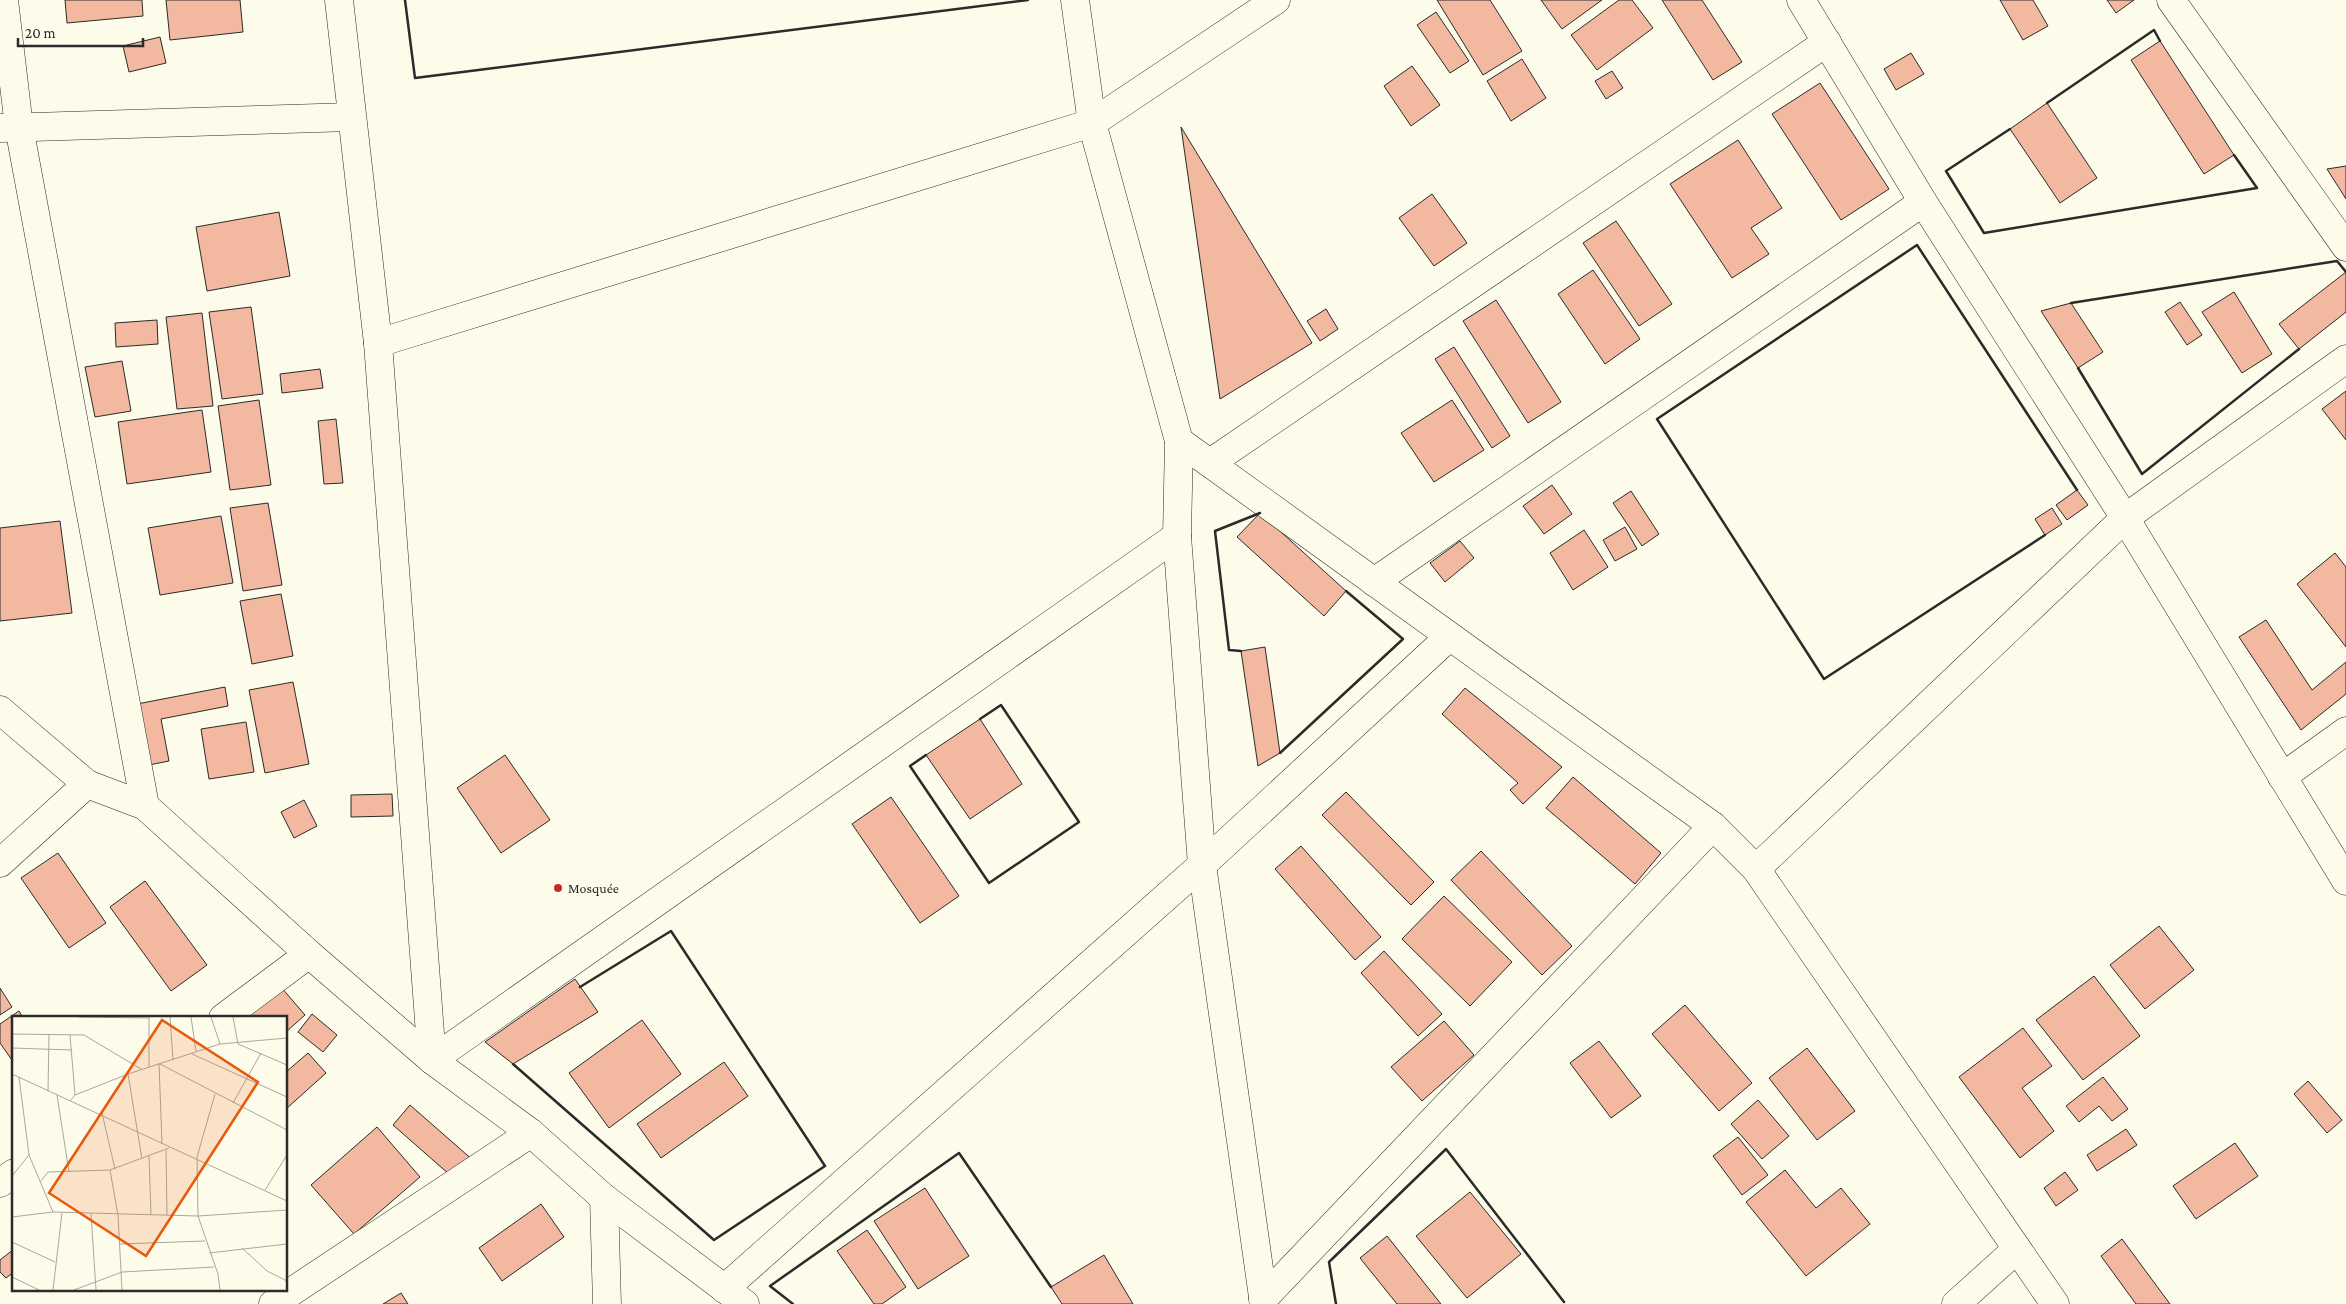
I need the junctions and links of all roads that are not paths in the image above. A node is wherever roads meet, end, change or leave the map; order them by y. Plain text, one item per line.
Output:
1 (4, 0) edge
2 (339, 0) edge
3 (1075, 0) edge
4 (1276, 0) edge
5 (1801, 0) edge
6 (2171, 0) edge
7 (1827, 42) junction
8 (351, 117) junction
9 (1092, 123) junction
10 (9, 127) edge
11 (1923, 202) junction
12 (2346, 247) edge
13 (378, 343) junction
14 (2346, 358) edge
15 (1179, 442) junction
16 (1210, 463) junction
17 (2125, 518) junction
18 (1177, 536) junction
19 (1374, 582) junction
20 (1449, 637) junction
21 (0, 710) edge
22 (2346, 731) edge
23 (2282, 777) junction
24 (87, 784) junction
25 (145, 806) junction
26 (1713, 826) junction
27 (0, 863) edge
28 (1202, 865) junction
29 (1756, 869) junction
30 (2346, 881) edge
31 (309, 954) junction
32 (227, 1016) edge
33 (432, 1060) junction
34 (531, 1133) junction
35 (12, 1175) edge
36 (0, 1184) edge
37 (604, 1198) junction
38 (2017, 1249) junction
39 (735, 1297) edge
40 (1264, 1302) edge
41 (273, 1304) edge
42 (607, 1304) edge
43 (1956, 1304) edge
44 (2055, 1304) edge

1 - 10 street
2 - 8 street
3 - 9 street
4 - 9 street
5 - 7 street
6 - 12 street
7 - 11 street
7 - 16 street
8 - 10 street
8 - 13 street
9 - 13 street
9 - 15 street
10 - 25 street
11 - 17 street
11 - 19 street
13 - 33 street
14 - 17 street
15 - 16 street
15 - 18 street
16 - 19 street
17 - 23 street
17 - 29 street
18 - 28 street
18 - 33 street
19 - 20 street
20 - 26 street
20 - 28 street
21 - 24 street
22 - 23 street
23 - 30 street
24 - 25 street
24 - 27 street
25 - 31 street
26 - 29 street
26 - 40 street
28 - 39 street
28 - 40 street
29 - 38 street
31 - 32 street
31 - 33 street
33 - 34 street
34 - 37 street
34 - 41 street
35 - 36 street
37 - 39 street
37 - 42 street
38 - 43 street
38 - 44 street

